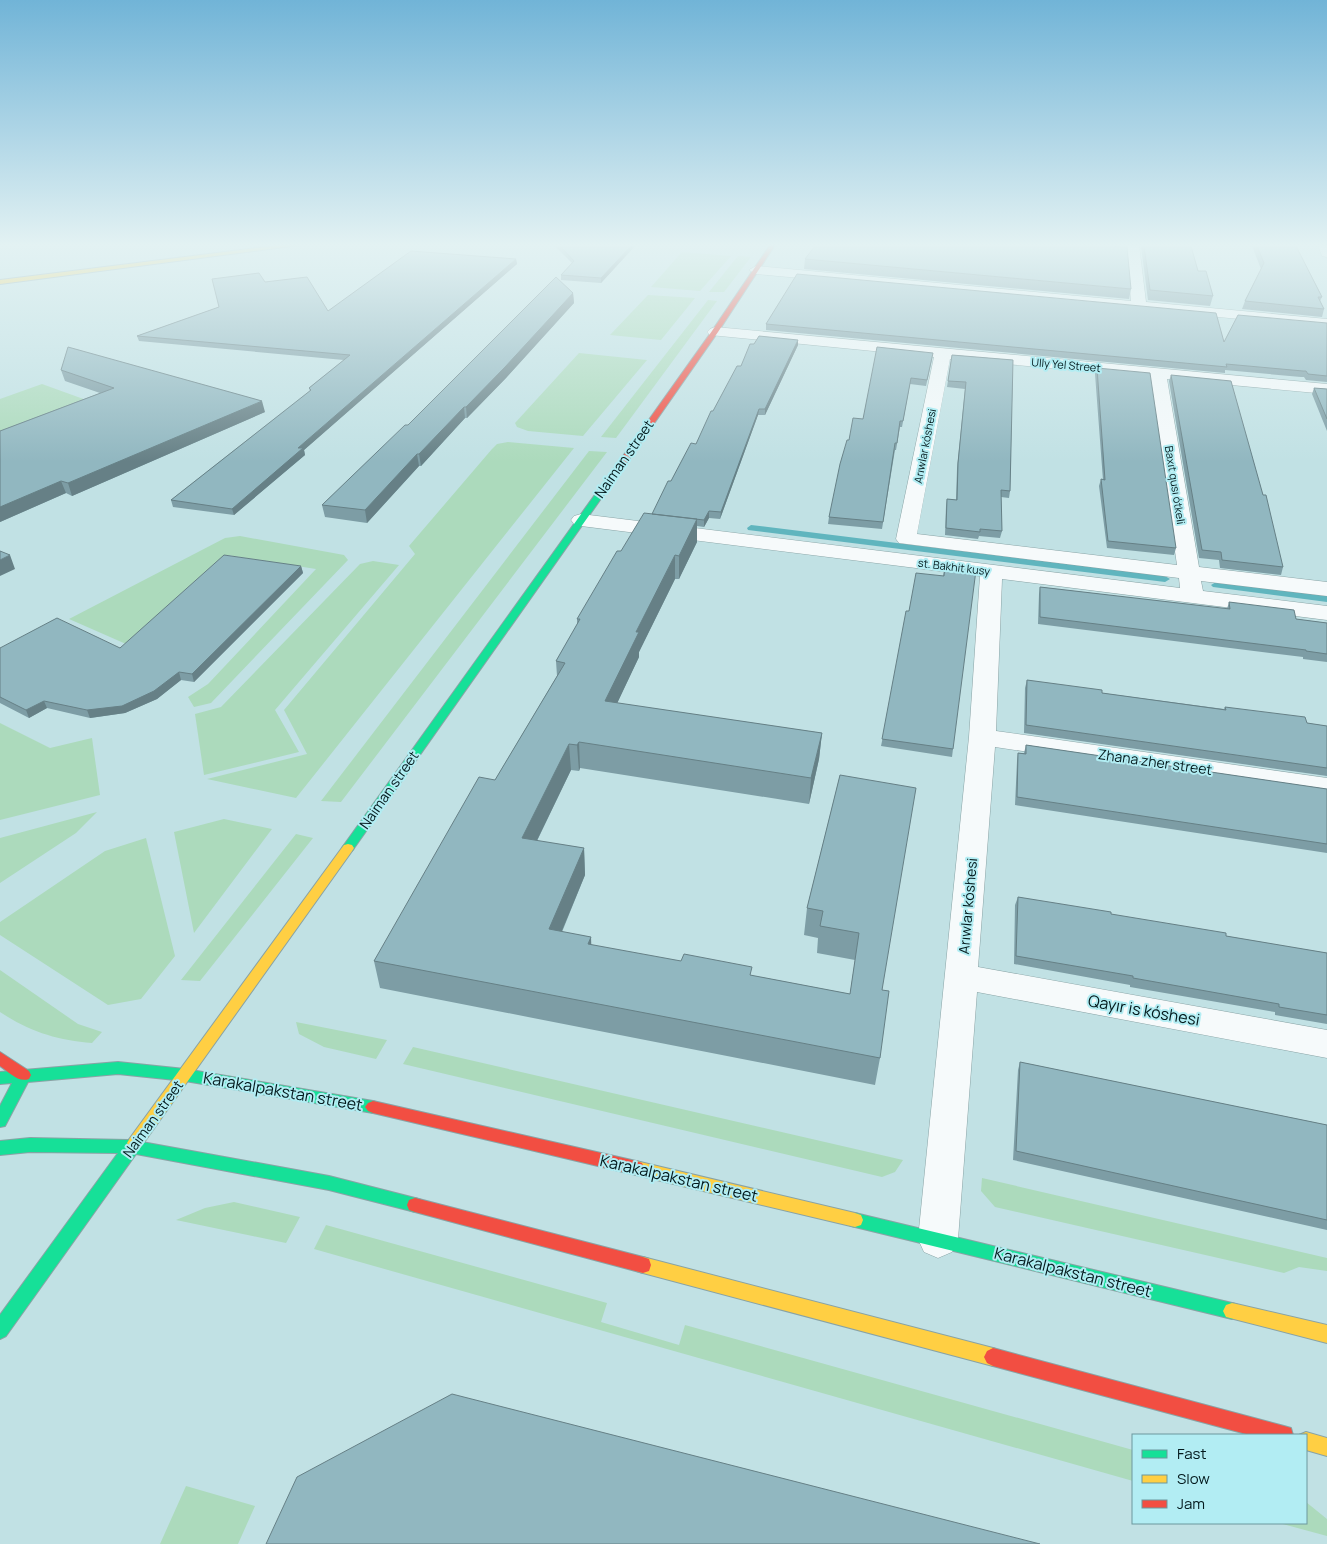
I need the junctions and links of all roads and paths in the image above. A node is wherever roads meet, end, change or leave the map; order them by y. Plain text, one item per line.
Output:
1 (725, 317) edge
2 (1261, 317) edge
3 (1327, 323) edge
4 (715, 332) junction
5 (943, 353) junction
6 (1158, 373) junction
7 (1327, 389) edge
8 (581, 520) junction
9 (906, 539) joint
10 (992, 572) junction
11 (1189, 573) junction
12 (1327, 590) edge
13 (1193, 597) junction
14 (1327, 613) edge
15 (982, 737) junction
16 (1327, 787) edge
17 (961, 976) junction
18 (1327, 1044) edge
19 (0, 1058) edge
20 (24, 1075) junction
21 (185, 1075) junction
22 (0, 1078) edge
23 (0, 1121) edge
24 (133, 1147) junction
25 (0, 1148) edge
26 (938, 1239) junction
27 (0, 1330) edge
28 (1327, 1334) edge
29 (1280, 1434) edge
30 (1307, 1441) edge
31 (1327, 1447) edge

1 - 4 main road, Naiman street
2 - 3 street
4 - 5 street, Ully Yel Street
4 - 8 main road, Naiman street
5 - 6 street, Ully Yel Street
5 - 9 street, Arıwlar kóshesi
6 - 7 street, Ully Yel Street
6 - 11 street, Baxıt qusı ótkeli
8 - 10 street, st. Bakhit kusy
8 - 21 main road, Naiman street
9 - 11 street, st. Bakhit kusy
10 - 13 street, st. Bakhit kusy
10 - 15 street, Arıwlar kóshesi
11 - 12 street, st. Bakhit kusy
11 - 13 street, Baxıt qusı ótkeli
13 - 14 street, st. Bakhit kusy
15 - 16 street, Zhana zher street
15 - 17 street, Arıwlar kóshesi
17 - 18 street, Qayır is kóshesi
17 - 26 street, Arıwlar kóshesi
19 - 20 main road
20 - 21 main road, Karakalpakstan street
20 - 22 main road, Karakalpakstan street
20 - 23 main road
21 - 24 main road, Naiman street
21 - 26 main road, Karakalpakstan street
24 - 25 main road
24 - 27 main road, Naiman street
24 - 29 main road
26 - 28 main road, Karakalpakstan street
30 - 31 main road

